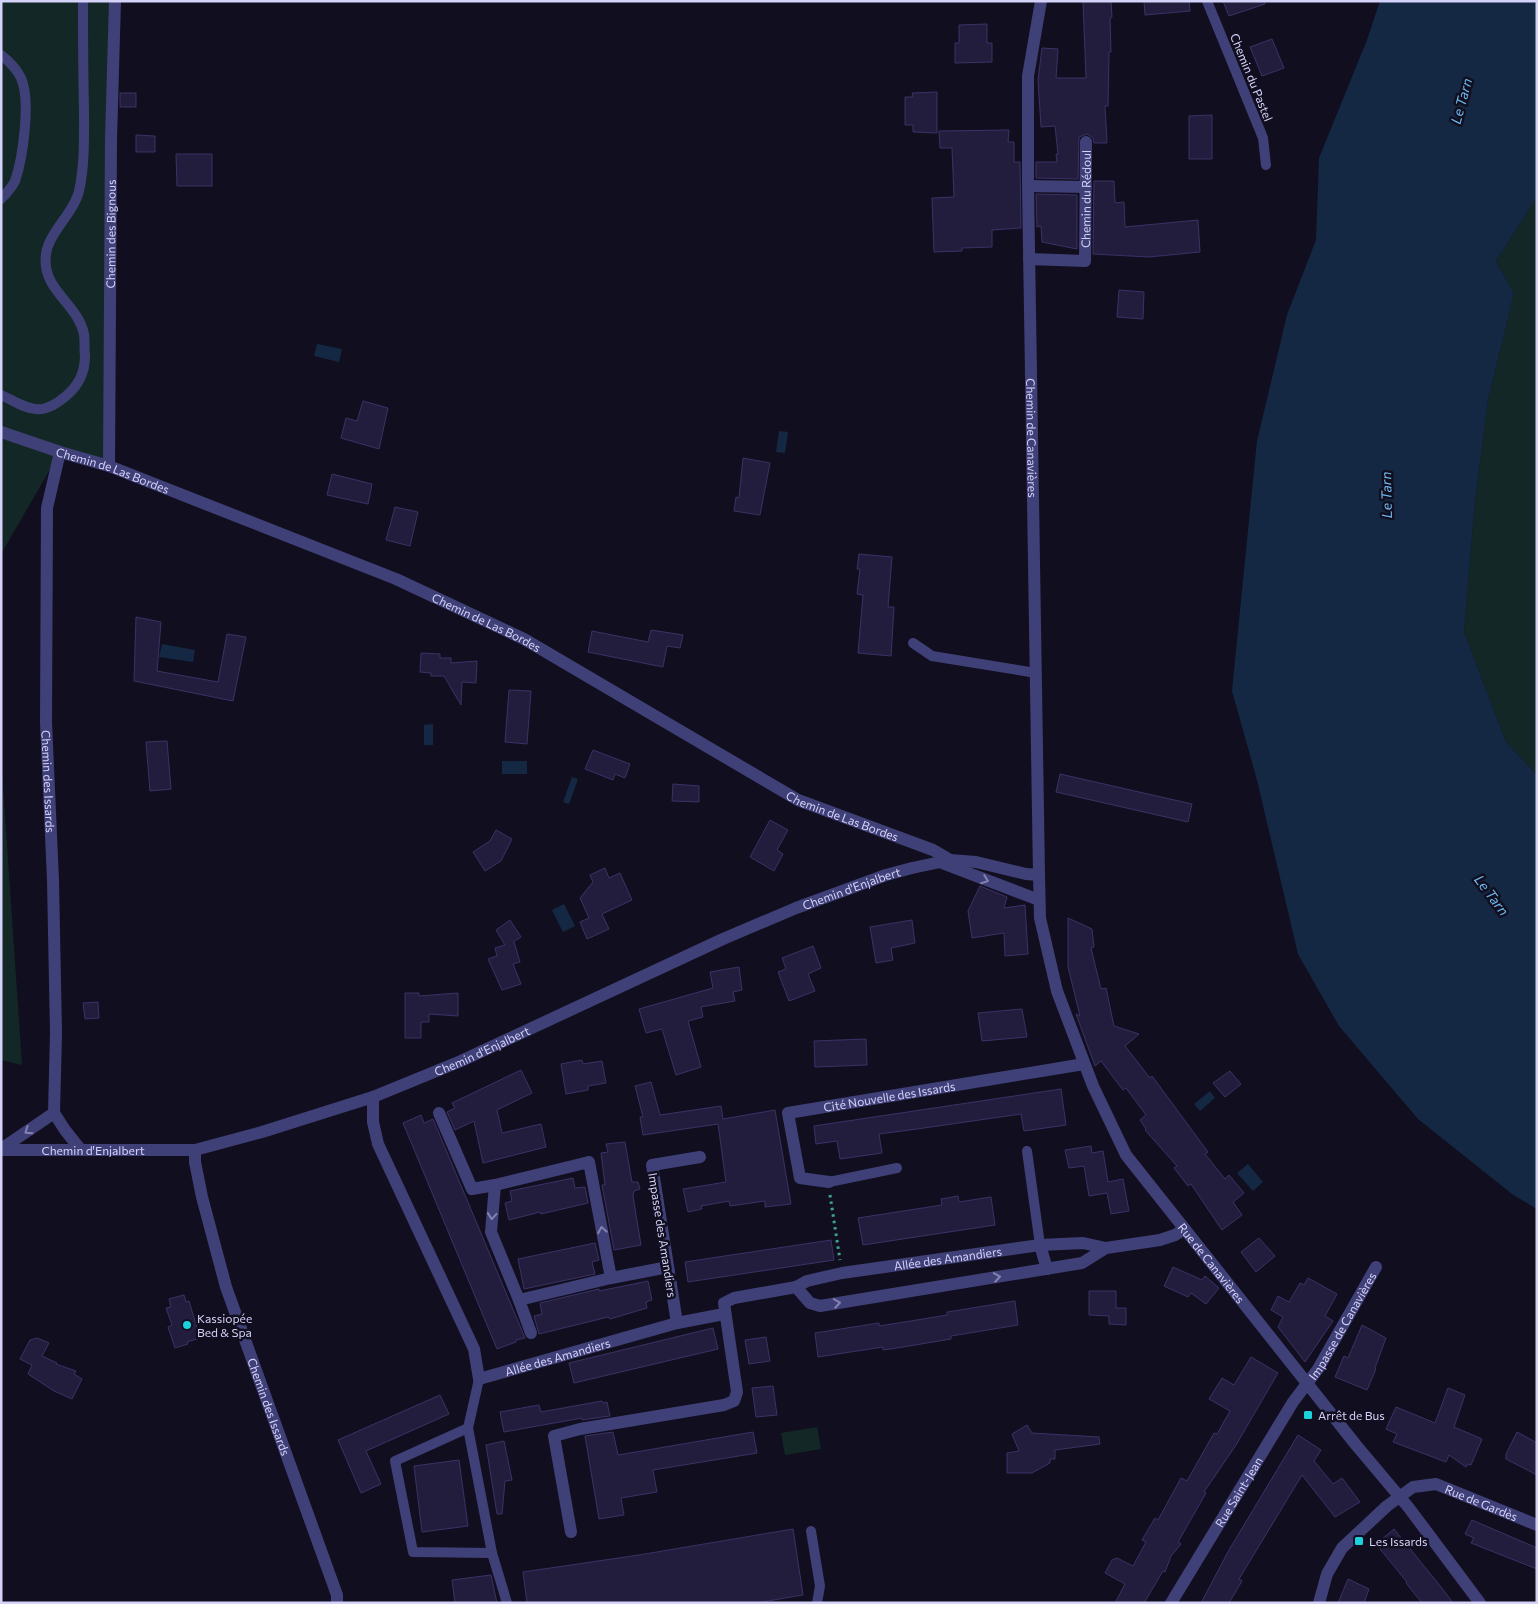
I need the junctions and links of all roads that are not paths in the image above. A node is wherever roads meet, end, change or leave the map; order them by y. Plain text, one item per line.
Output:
1 (83, 1) edge
2 (115, 1) edge
3 (1041, 1) edge
4 (1207, 1) edge
5 (1, 55) edge
6 (1086, 142) dead end
7 (1266, 165) dead end
8 (1028, 186) junction
9 (1086, 187) junction
10 (1, 199) edge
11 (1029, 259) junction
12 (1, 395) edge
13 (1, 432) edge
14 (60, 452) junction
15 (109, 466) junction
16 (913, 643) dead end
17 (1036, 672) junction
18 (945, 861) junction
19 (1039, 875) junction
20 (1039, 900) junction
21 (1084, 1064) junction
22 (373, 1097) junction
23 (54, 1113) junction
24 (439, 1113) dead end
25 (80, 1149) junction
26 (1, 1150) edge
27 (195, 1150) junction
28 (1026, 1152) dead end
29 (700, 1157) dead end
30 (897, 1168) dead end
31 (829, 1182) joint
32 (495, 1185) junction
33 (1184, 1229) junction
34 (1040, 1245) junction
35 (1106, 1248) junction
36 (668, 1267) junction
37 (1376, 1267) dead end
38 (1047, 1269) junction
39 (610, 1278) junction
40 (796, 1287) junction
41 (519, 1300) junction
42 (724, 1314) junction
43 (677, 1324) junction
44 (531, 1333) dead end
45 (479, 1379) junction
46 (1308, 1383) junction
47 (468, 1428) junction
48 (1398, 1496) junction
49 (1537, 1525) edge
50 (811, 1531) dead end
51 (571, 1532) dead end
52 (492, 1553) junction
53 (337, 1603) edge
54 (507, 1603) edge
55 (817, 1603) edge
56 (1171, 1603) edge
57 (1319, 1603) edge
58 (1480, 1603) edge

1 - 12 lane
2 - 15 street, Chemin des Bignous
3 - 8 street, Chemin de Canavières
4 - 7 lane, Chemin du Pastel
5 - 10 lane
6 - 9 street, Chemin du Rédoul
8 - 9 street
8 - 11 street, Chemin de Canavières
9 - 11 street, Chemin du Rédoul
11 - 17 street, Chemin de Canavières
13 - 14 street, Chemin de Las Bordes
14 - 15 street, Chemin de Las Bordes
14 - 23 street, Chemin des Issards
15 - 18 street, Chemin de Las Bordes
16 - 17 lane
17 - 19 street, Chemin de Canavières
18 - 19 street, Chemin d'Enjalbert
18 -> 20 street
18 - 22 street, Chemin d'Enjalbert
19 - 20 street, Rue de Canavières
20 - 21 street, Rue de Canavières
21 - 31 street, Cité Nouvelle des Issards
21 - 33 street, Rue de Canavières
22 - 27 street, Chemin d'Enjalbert
22 - 45 street
23 - 25 street
23 -> 26 street
24 - 32 street
25 - 26 street, Chemin d'Enjalbert
25 - 27 street, Chemin d'Enjalbert
27 - 53 street, Chemin des Issards
28 - 34 lane
29 - 36 street, Impasse des Amandiers
30 - 31 lane
39 -> 32 street
32 -> 41 street
33 - 35 street, Allée des Amandiers
33 - 46 street, Rue de Canavières
34 - 35 street, Allée des Amandiers
34 - 38 street
34 - 40 street, Allée des Amandiers
35 - 38 street
36 - 39 street
36 - 43 street, Impasse des Amandiers
37 - 46 street, Impasse de Canavières
40 -> 38 street
39 - 41 street
40 - 42 street, Allée des Amandiers
41 - 44 street
42 - 43 street, Allée des Amandiers
42 - 51 street
43 - 45 street, Allée des Amandiers
45 - 47 lane
46 - 48 street, Rue de Canavières
46 - 56 street, Rue Saint-Jean
47 - 52 lane
47 - 52 lane
48 - 49 street, Rue de Gardès
48 - 57 street, Rue de Gardès
48 - 58 street, Rue de Canavières
50 - 55 lane
52 - 54 lane

